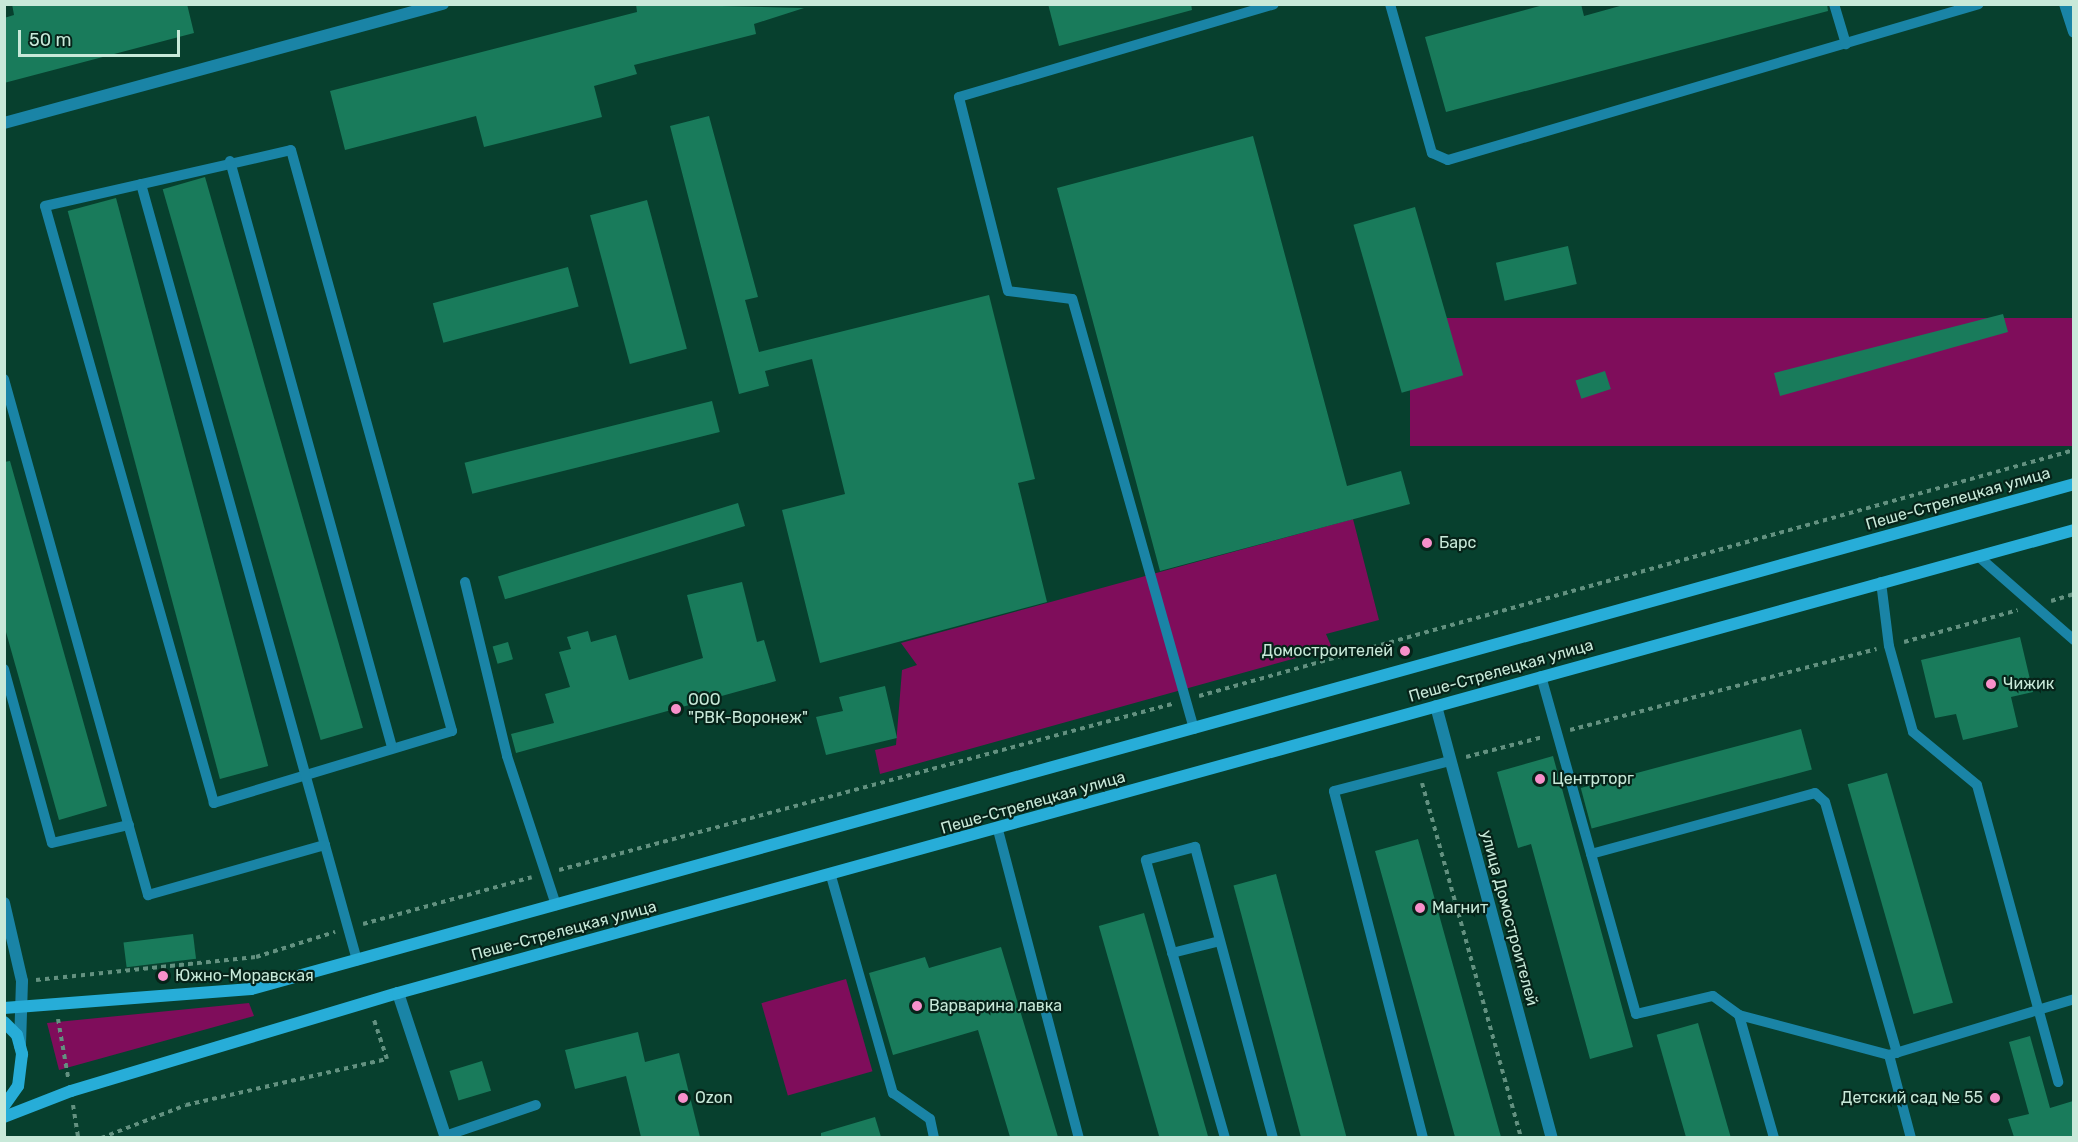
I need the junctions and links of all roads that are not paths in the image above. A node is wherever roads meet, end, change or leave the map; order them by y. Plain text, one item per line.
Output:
1 (443, 4) edge
2 (1274, 4) edge
3 (1390, 4) edge
4 (1834, 4) edge
5 (1979, 4) edge
6 (2065, 4) edge
7 (2073, 32) edge
8 (1846, 44) junction
9 (4, 123) edge
10 (230, 161) junction
11 (141, 184) junction
12 (5, 384) edge
13 (2073, 484) edge
14 (2073, 530) edge
15 (1978, 556) junction
16 (465, 582) dead end
17 (1881, 582) junction
18 (2073, 640) edge
19 (4, 669) edge
20 (1541, 676) junction
21 (1436, 706) junction
22 (1194, 729) junction
23 (392, 747) junction
24 (1450, 761) junction
25 (305, 771) junction
26 (129, 825) junction
27 (998, 830) junction
28 (325, 845) junction
29 (1590, 854) junction
30 (831, 876) junction
31 (4, 903) edge
32 (556, 905) junction
33 (1220, 941) junction
34 (1172, 953) junction
35 (357, 960) junction
36 (398, 993) junction
37 (2073, 999) edge
38 (24, 1007) junction
39 (4, 1008) edge
40 (2037, 1010) junction
41 (1739, 1015) junction
42 (4, 1022) edge
43 (20, 1046) junction
44 (1893, 1054) junction
45 (2058, 1082) dead end
46 (536, 1105) dead end
47 (4, 1106) edge
48 (4, 1117) edge
49 (446, 1137) edge
50 (934, 1137) edge
51 (1079, 1137) edge
52 (1225, 1137) edge
53 (1273, 1137) edge
54 (1423, 1137) edge
55 (1552, 1137) edge
56 (1774, 1137) edge
57 (1911, 1137) edge

1 - 9 street
2 - 22 lane
3 - 8 lane
4 - 8 lane
5 - 8 lane
6 - 7 street
10 - 11 lane
10 - 23 lane
10 - 23 lane
11 - 25 lane
11 - 25 lane
12 - 26 lane
13 - 22 main road, Пеше-Стрелецкая улица
14 - 15 main road, Пеше-Стрелецкая улица
15 - 17 main road, Пеше-Стрелецкая улица
15 - 18 lane
16 - 32 lane
17 - 20 main road, Пеше-Стрелецкая улица
17 - 40 lane
19 - 26 lane
20 - 21 main road, Пеше-Стрелецкая улица
20 - 29 lane
21 - 24 street, улица Домостроителей
21 - 27 main road, Пеше-Стрелецкая улица
22 - 32 main road, Пеше-Стрелецкая улица
23 - 25 lane
24 - 54 lane
24 - 55 street, улица Домостроителей
25 - 28 lane
26 - 28 lane
27 - 30 main road, Пеше-Стрелецкая улица
27 - 51 lane
28 - 35 lane
29 - 41 lane
29 - 44 lane
30 - 36 main road, Пеше-Стрелецкая улица
30 - 50 lane
31 - 38 street
32 - 35 main road, Пеше-Стрелецкая улица
33 - 34 lane
33 - 34 lane
33 - 53 lane
34 - 52 lane
35 - 38 main road, Пеше-Стрелецкая улица
36 - 48 main road, Пеше-Стрелецкая улица
36 - 49 street
37 - 40 lane
38 - 39 main road, Пеше-Стрелецкая улица
38 - 43 street
40 - 44 lane
40 - 45 lane
41 - 44 lane
41 - 56 lane
42 - 43 main road
43 - 47 main road
44 - 57 lane
46 - 49 lane

